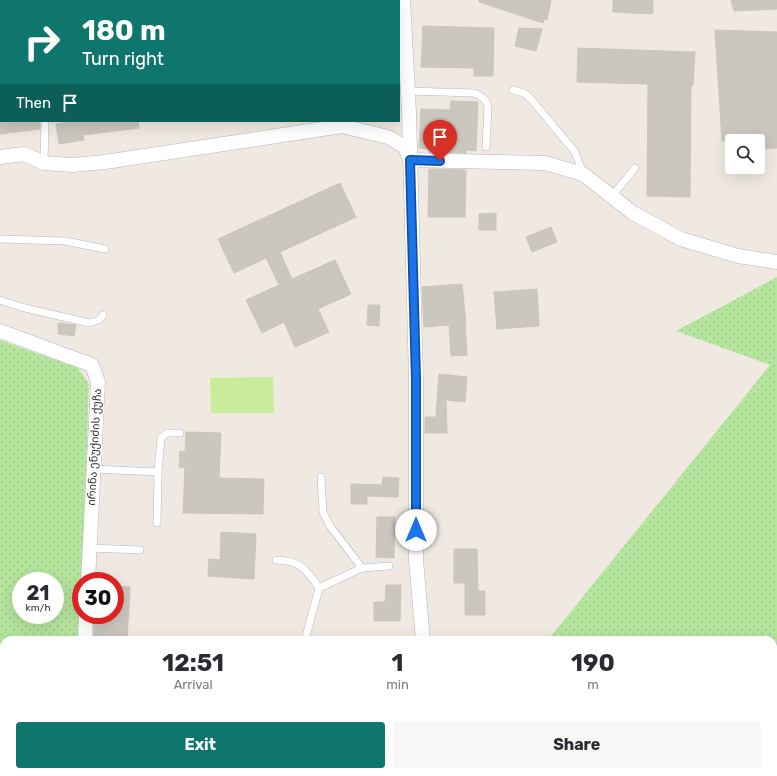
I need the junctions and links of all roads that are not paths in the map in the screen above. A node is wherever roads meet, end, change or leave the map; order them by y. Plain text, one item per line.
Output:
1 (403, 0) edge
2 (513, 90) dead end
3 (408, 91) junction
4 (404, 113) edge
5 (45, 122) edge
6 (362, 122) edge
7 (342, 126) junction
8 (486, 147) dead end
9 (0, 157) edge
10 (410, 160) junction
11 (44, 163) junction
12 (635, 168) dead end
13 (583, 174) junction
14 (612, 196) junction
15 (0, 239) edge
16 (105, 249) dead end
17 (777, 262) edge
18 (0, 300) edge
19 (103, 315) dead end
20 (0, 332) edge
21 (180, 433) dead end
22 (93, 469) junction
23 (158, 472) junction
24 (321, 477) dead end
25 (157, 522) dead end
26 (90, 548) junction
27 (140, 550) dead end
28 (276, 560) dead end
29 (388, 566) dead end
30 (362, 568) junction
31 (89, 572) edge
32 (319, 588) junction
33 (85, 624) edge
34 (84, 636) edge
35 (306, 636) edge
36 (423, 636) edge

1 - 3 street
2 - 13 lane
3 - 4 street
3 - 8 lane
4 - 10 street
5 - 11 lane
6 - 7 street
7 - 10 street
7 - 11 street
9 - 11 street
10 - 13 street
10 - 36 street
12 - 14 lane
13 - 14 street
14 - 17 street
15 - 16 lane
18 - 19 lane
20 - 22 street, ირინა ენუქიძის ქუჩა
21 - 23 lane
22 - 23 lane
22 - 26 street, ირინა ენუქიძის ქუჩა
23 - 25 lane
24 - 30 lane
26 - 27 lane
26 - 31 street, ირინა ენუქიძის ქუჩა
28 - 32 lane
29 - 30 lane
30 - 32 lane
32 - 35 lane
33 - 34 street

